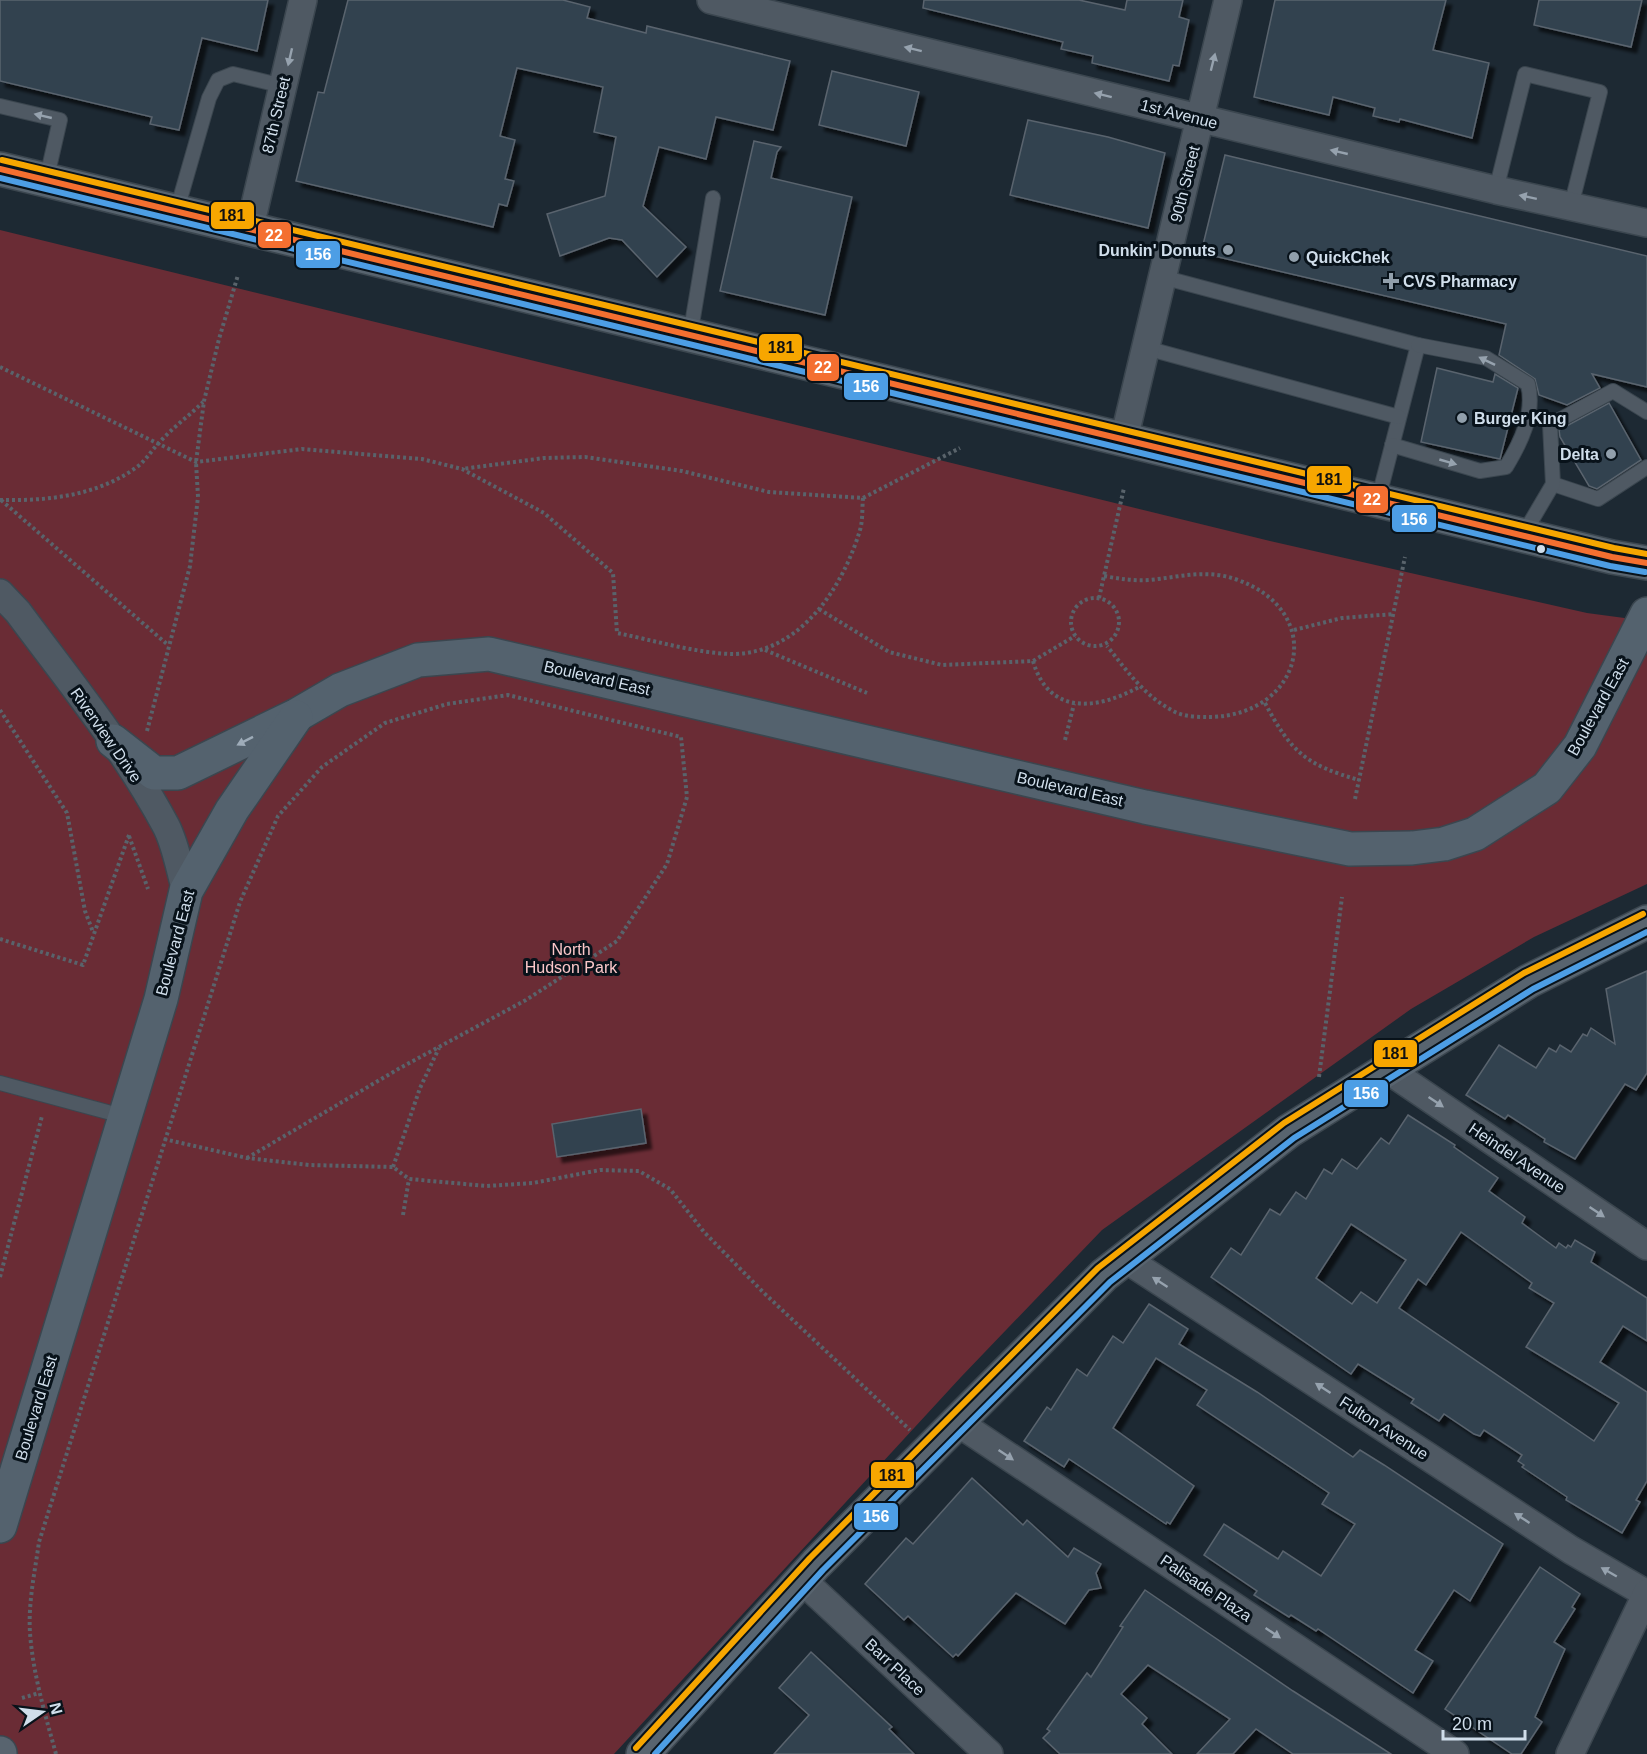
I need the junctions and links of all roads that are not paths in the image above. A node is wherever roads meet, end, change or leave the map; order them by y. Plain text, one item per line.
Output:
1 (303, 0) edge
2 (711, 0) edge
3 (1228, 0) edge
4 (283, 86) junction
5 (0, 106) edge
6 (1200, 119) junction
7 (0, 169) edge
8 (46, 181) junction
9 (1496, 190) junction
10 (713, 198) dead end
11 (1571, 206) junction
12 (177, 213) junction
13 (1647, 223) edge
14 (249, 231) junction
15 (1162, 277) junction
16 (690, 336) junction
17 (1418, 345) junction
18 (1146, 348) junction
19 (1647, 412) edge
20 (1399, 417) junction
21 (1125, 439) junction
22 (1392, 445) junction
23 (1647, 467) edge
24 (1552, 484) junction
25 (1378, 500) junction
26 (1523, 535) junction
27 (1647, 563) edge
28 (0, 593) edge
29 (1647, 614) edge
30 (297, 715) junction
31 (113, 741) junction
32 (186, 891) junction
33 (1647, 922) edge
34 (1388, 1070) junction
35 (0, 1083) edge
36 (126, 1117) junction
37 (1647, 1246) edge
38 (1124, 1258) junction
39 (957, 1422) junction
40 (0, 1526) edge
41 (802, 1580) junction
42 (1647, 1594) edge
43 (643, 1754) edge
44 (989, 1754) edge
45 (1455, 1754) edge
46 (1570, 1754) edge

1 -> 4 street, 87th Street
6 -> 2 street, 1st Avenue
6 -> 3 street, 90th Street
4 - 12 lane
4 - 14 street, 87th Street
8 -> 5 lane
9 -> 6 street, 1st Avenue
6 - 15 street, 90th Street
7 - 8 street
8 - 12 street
11 -> 9 street, 1st Avenue
9 - 11 lane
10 - 16 lane
11 - 13 street, 1st Avenue
12 - 14 street
14 - 16 street
15 - 17 lane
15 - 18 street, 90th Street
16 - 21 street
17 - 20 lane
22 -> 17 lane
18 - 20 lane
18 - 21 street, 90th Street
19 - 24 lane
20 - 22 lane
21 - 25 street
22 - 25 lane
23 - 24 lane
24 - 26 lane
25 - 26 street
26 - 27 street
28 - 31 street, Riverview Drive
29 - 30 main road, Boulevard East
30 -> 31 main road
30 - 32 main road, Boulevard East
31 - 32 street, Riverview Drive
32 - 36 main road, Boulevard East
33 - 34 street
34 -> 37 street, Heindel Avenue
34 - 38 street
35 - 36 lane
36 - 40 main road, Boulevard East
38 - 39 street
42 -> 38 street, Fulton Avenue
39 - 41 street
39 -> 45 street, Palisade Plaza
41 - 43 street
41 - 44 street, Barr Place
42 - 46 street

